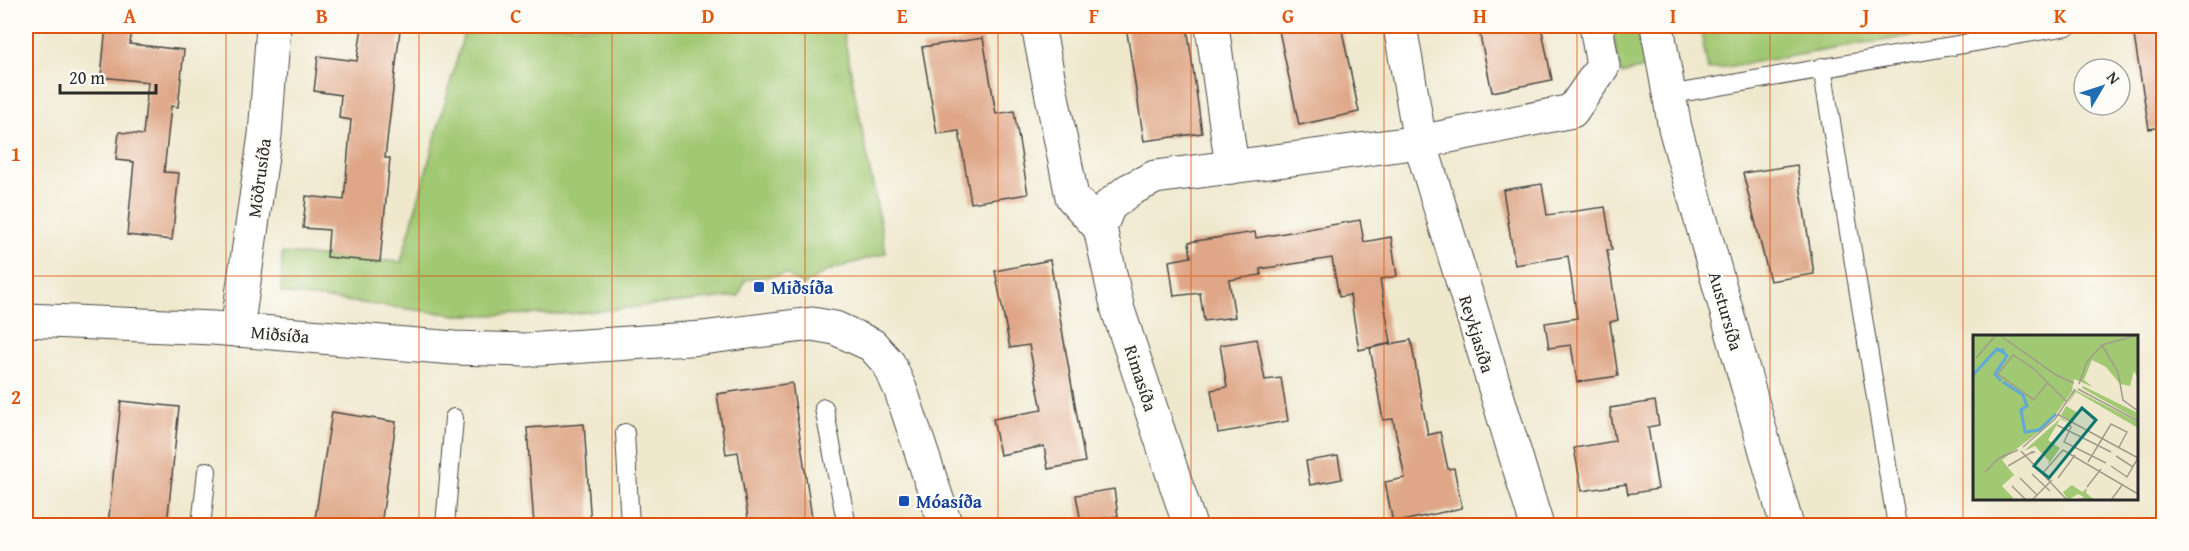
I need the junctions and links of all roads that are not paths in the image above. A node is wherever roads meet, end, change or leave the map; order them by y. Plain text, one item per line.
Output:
1 (273, 26) edge
2 (1038, 26) edge
3 (1212, 26) edge
4 (1400, 26) edge
5 (1596, 26) edge
6 (1657, 26) edge
7 (2068, 26) edge
8 (1822, 67) junction
9 (1668, 95) junction
10 (1420, 142) junction
11 (1232, 167) junction
12 (1100, 228) junction
13 (26, 320) edge
14 (237, 330) junction
15 (824, 408) dead end
16 (454, 418) dead end
17 (625, 433) dead end
18 (207, 471) dead end
19 (201, 525) edge
20 (445, 525) edge
21 (630, 525) edge
22 (847, 525) edge
23 (946, 525) edge
24 (1190, 525) edge
25 (1537, 525) edge
26 (1787, 525) edge
27 (1897, 525) edge

1 - 14 street, Möðrusíða
2 - 12 street, Rimasíða
3 - 11 street
4 - 10 street
5 - 10 street
6 - 9 street, Austursíða
7 - 8 lane
8 - 9 lane
8 - 27 lane
9 - 26 street, Austursíða
10 - 11 street
10 - 25 street, Reykjasíða
11 - 12 street
12 - 24 street, Rimasíða
13 - 14 street, Miðsíða
14 - 23 street, Miðsíða
15 - 22 lane
16 - 20 lane
17 - 21 lane
18 - 19 lane

